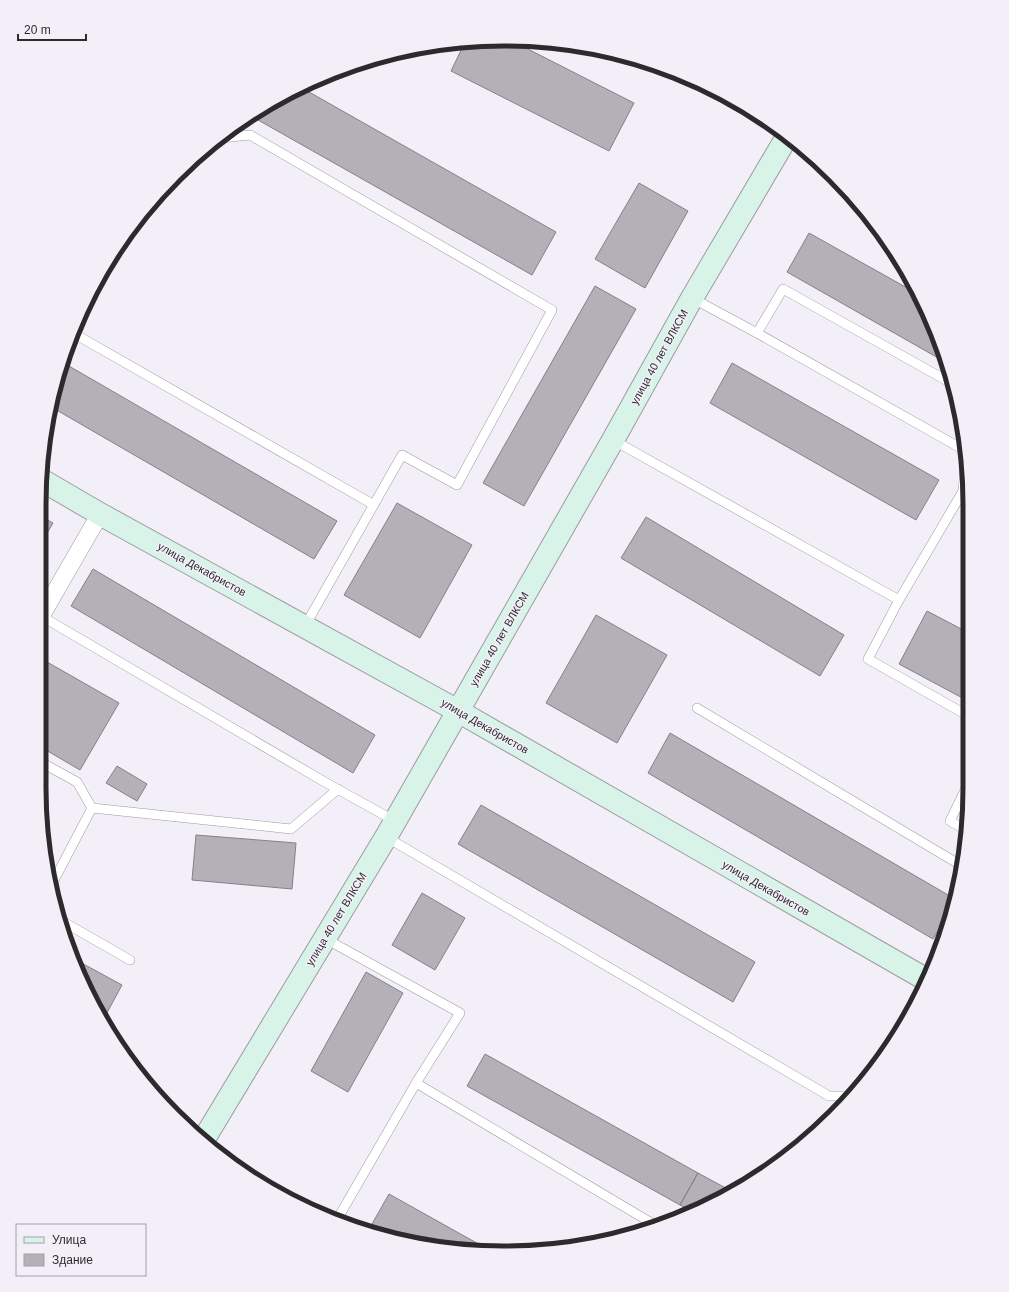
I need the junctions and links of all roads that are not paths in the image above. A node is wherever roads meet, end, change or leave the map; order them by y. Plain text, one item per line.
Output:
1 (231, 137) edge
2 (784, 141) edge
3 (692, 298) junction
4 (757, 333) junction
5 (78, 336) edge
6 (945, 380) edge
7 (613, 440) junction
8 (959, 447) edge
9 (47, 483) edge
10 (963, 492) edge
11 (374, 505) junction
12 (100, 514) junction
13 (899, 600) junction
14 (46, 607) edge
15 (46, 620) edge
16 (305, 626) junction
17 (697, 708) dead end
18 (458, 711) junction
19 (963, 713) edge
20 (46, 765) edge
21 (338, 789) junction
22 (963, 795) edge
23 (92, 808) junction
24 (961, 827) edge
25 (390, 829) junction
26 (956, 863) edge
27 (55, 878) edge
28 (67, 924) edge
29 (324, 938) junction
30 (130, 960) dead end
31 (922, 977) edge
32 (416, 1083) junction
33 (844, 1096) edge
34 (206, 1135) edge
35 (340, 1215) edge
36 (651, 1222) edge

1 - 11 lane
2 - 3 main road, улица 40 лет ВЛКСМ
3 - 4 lane
3 - 7 main road, улица 40 лет ВЛКСМ
4 - 6 lane
4 - 8 lane
5 - 11 lane
7 - 13 lane
7 - 18 main road, улица 40 лет ВЛКСМ
9 - 12 main road, улица Декабристов
10 - 13 lane
11 - 16 lane
12 - 14 street
12 - 16 main road, улица Декабристов
13 - 19 lane
15 - 21 lane
16 - 18 main road, улица Декабристов
17 - 26 lane
18 - 25 main road, улица 40 лет ВЛКСМ
18 - 31 main road, улица Декабристов
20 - 23 lane
21 - 23 lane
21 - 25 lane
22 - 24 lane
23 - 27 lane
25 - 29 main road, улица 40 лет ВЛКСМ
25 - 33 lane
28 - 30 lane
29 - 32 lane
29 - 34 main road, улица 40 лет ВЛКСМ
32 - 35 lane
32 - 36 lane

